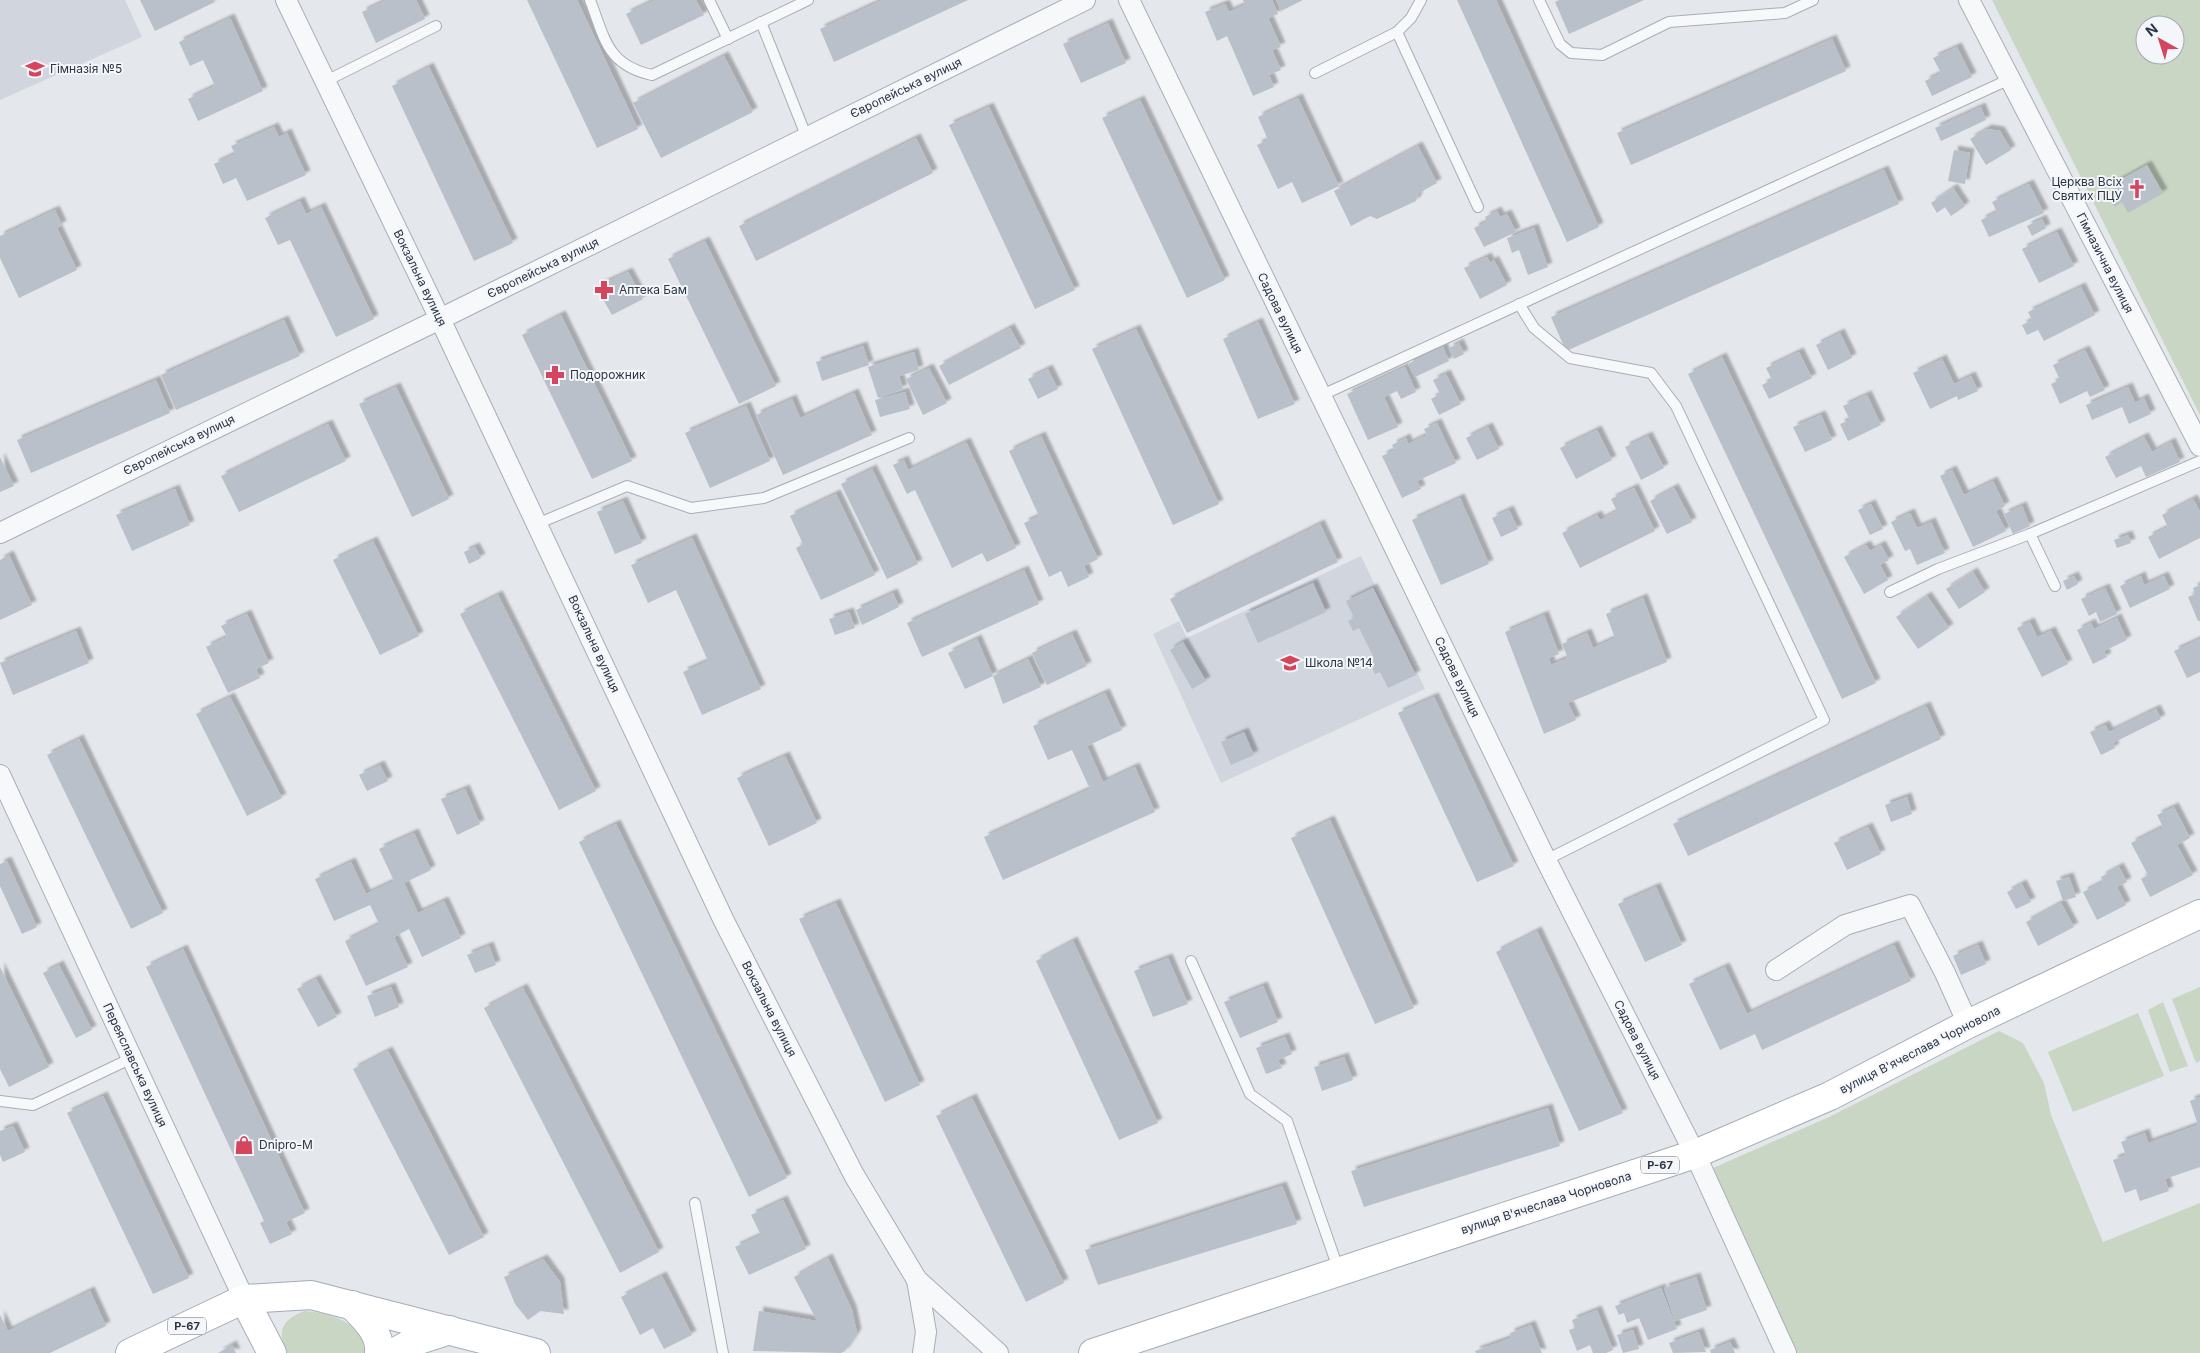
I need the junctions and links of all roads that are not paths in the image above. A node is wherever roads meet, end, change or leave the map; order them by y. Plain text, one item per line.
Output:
1 (286, 0) edge
2 (590, 0) edge
3 (709, 0) edge
4 (808, 0) edge
5 (1085, 0) edge
6 (1129, 0) edge
7 (1421, 0) edge
8 (1539, 0) edge
9 (1813, 0) edge
10 (1970, 0) edge
11 (761, 22) junction
12 (436, 26) dead end
13 (1396, 32) junction
14 (728, 39) junction
15 (1315, 73) dead end
16 (2010, 79) junction
17 (326, 81) junction
18 (807, 138) junction
19 (1478, 207) dead end
20 (1520, 304) junction
21 (440, 319) junction
22 (1320, 396) junction
23 (909, 438) dead end
24 (2200, 446) edge
25 (2200, 461) edge
26 (537, 524) junction
27 (0, 533) edge
28 (2030, 534) junction
29 (2055, 586) dead end
30 (1890, 592) dead end
31 (0, 775) edge
32 (1546, 860) junction
33 (2200, 914) edge
34 (1191, 961) dead end
35 (1776, 970) dead end
36 (1968, 1024) junction
37 (132, 1058) junction
38 (0, 1101) edge
39 (1695, 1154) junction
40 (695, 1203) dead end
41 (1339, 1272) junction
42 (917, 1280) junction
43 (244, 1299) junction
44 (352, 1305) junction
45 (450, 1330) junction
46 (130, 1353) edge
47 (272, 1353) edge
48 (379, 1353) edge
49 (393, 1353) edge
50 (536, 1353) edge
51 (723, 1353) edge
52 (923, 1353) edge
53 (998, 1353) edge
54 (1093, 1353) edge
55 (1786, 1353) edge

1 - 17 street, Вокзальна вулиця
2 - 14 lane
3 - 14 lane
4 - 11 lane
5 - 18 street, Європейська вулиця
6 - 22 street, Садова вулиця
7 - 13 lane
8 - 9 lane
10 - 16 street, Гімназична вулиця
11 - 14 lane
11 - 18 lane
12 - 17 lane
13 - 15 lane
13 - 19 lane
16 - 20 lane
16 - 24 street, Гімназична вулиця
17 - 21 street, Вокзальна вулиця
18 - 21 street, Європейська вулиця
20 - 22 lane
20 - 32 lane
21 - 26 street, Вокзальна вулиця
21 - 27 street, Європейська вулиця
22 - 32 street, Садова вулиця
23 - 26 lane
25 - 28 lane
26 - 42 street, Вокзальна вулиця
28 - 29 lane
28 - 30 lane
31 - 37 street, Переяславська вулиця
32 - 39 street, Садова вулиця
33 - 36 main road, вулиця В'ячеслава Чорновола / Р-67
34 - 41 lane
35 - 36 street
36 - 39 main road, вулиця В'ячеслава Чорновола / Р-67
37 - 38 lane
37 - 43 street, Переяславська вулиця
39 - 41 main road, вулиця В'ячеслава Чорновола / Р-67
39 - 55 street, Садова вулиця
40 - 51 lane
41 - 54 main road, вулиця В'ячеслава Чорновола / Р-67
42 - 52 street, Вокзальна вулиця
42 - 53 street, Вокзальна вулиця
43 - 44 main road, Р-67
43 - 46 main road, Р-67
43 - 47 main road, Переяславська вулиця
44 - 45 main road, Р-67
44 - 48 main road
45 - 49 main road
45 - 50 main road, Р-67

